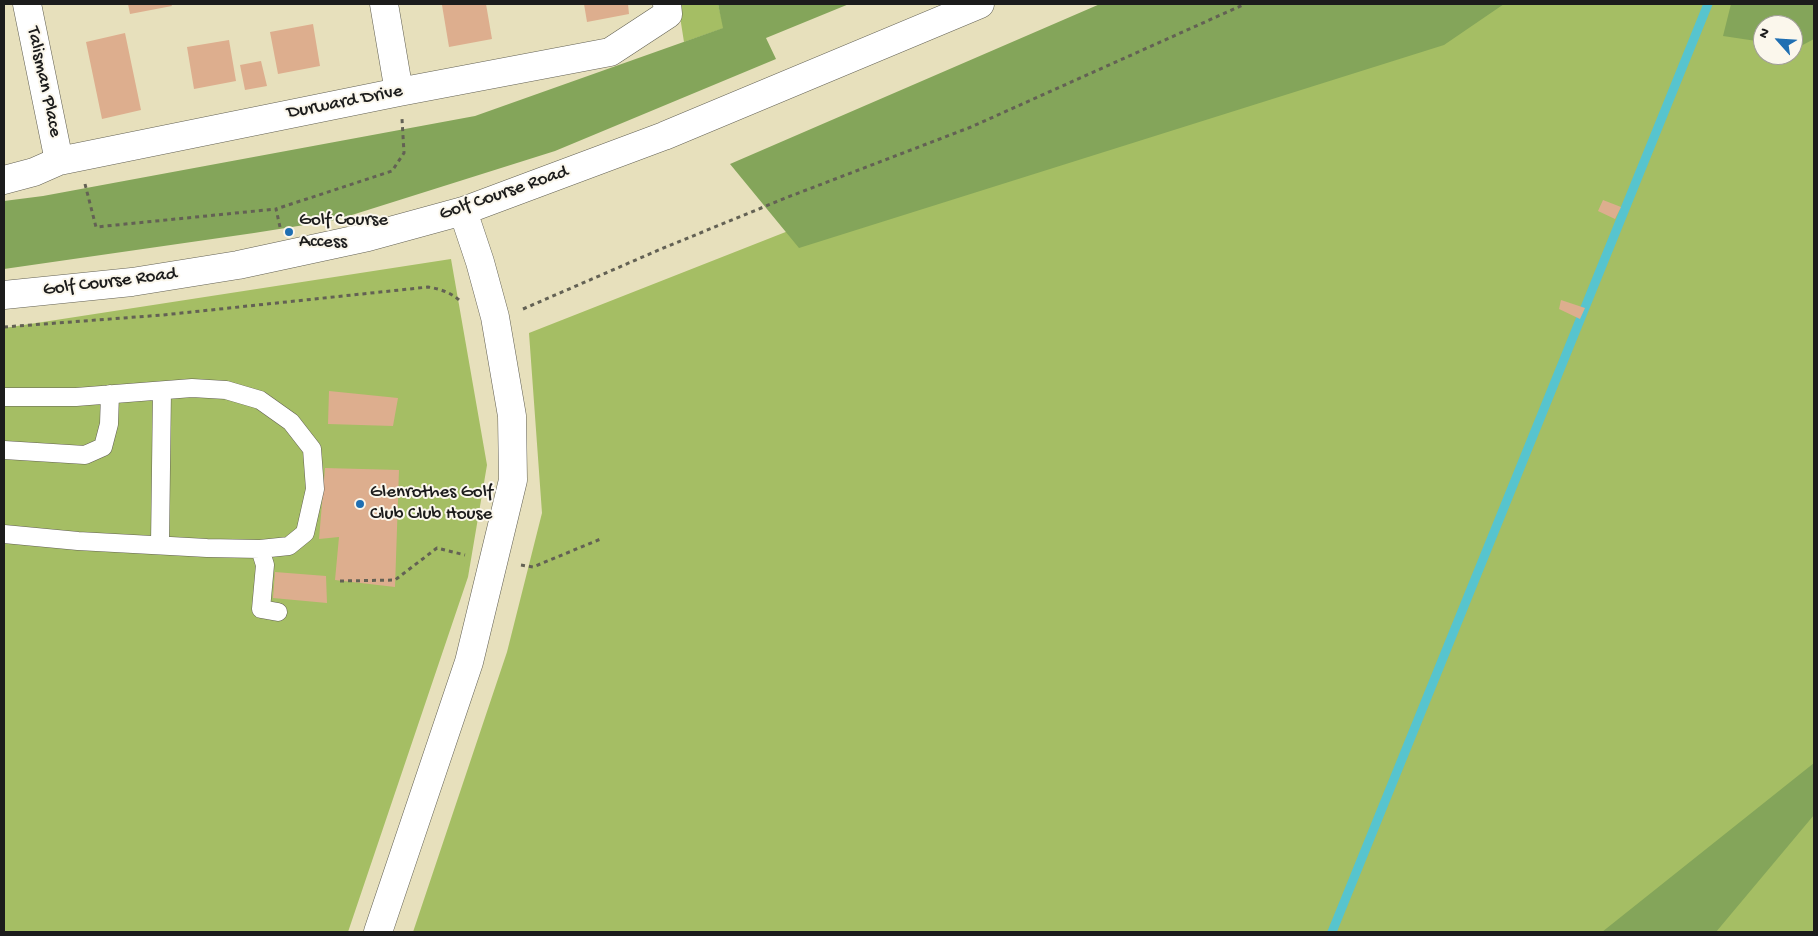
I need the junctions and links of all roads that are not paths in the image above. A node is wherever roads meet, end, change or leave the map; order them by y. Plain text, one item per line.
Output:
1 (27, 4) edge
2 (384, 4) edge
3 (667, 4) edge
4 (980, 4) edge
5 (400, 92) junction
6 (69, 159) junction
7 (4, 180) edge
8 (463, 211) junction
9 (4, 295) edge
10 (162, 391) junction
11 (110, 394) junction
12 (4, 397) edge
13 (4, 450) edge
14 (4, 534) edge
15 (160, 544) junction
16 (260, 549) junction
17 (278, 612) dead end
18 (378, 932) edge

1 - 6 street, Talisman Place
2 - 5 street
3 - 5 street, Durward Drive
4 - 8 street, Golf Course Road
5 - 6 street, Durward Drive
6 - 7 street, Durward Drive
8 - 9 street, Golf Course Road
8 - 18 street
10 - 11 lane
10 - 15 lane
10 - 16 lane
11 - 12 lane
11 - 13 lane
14 - 15 lane
15 - 16 lane
16 - 17 lane

